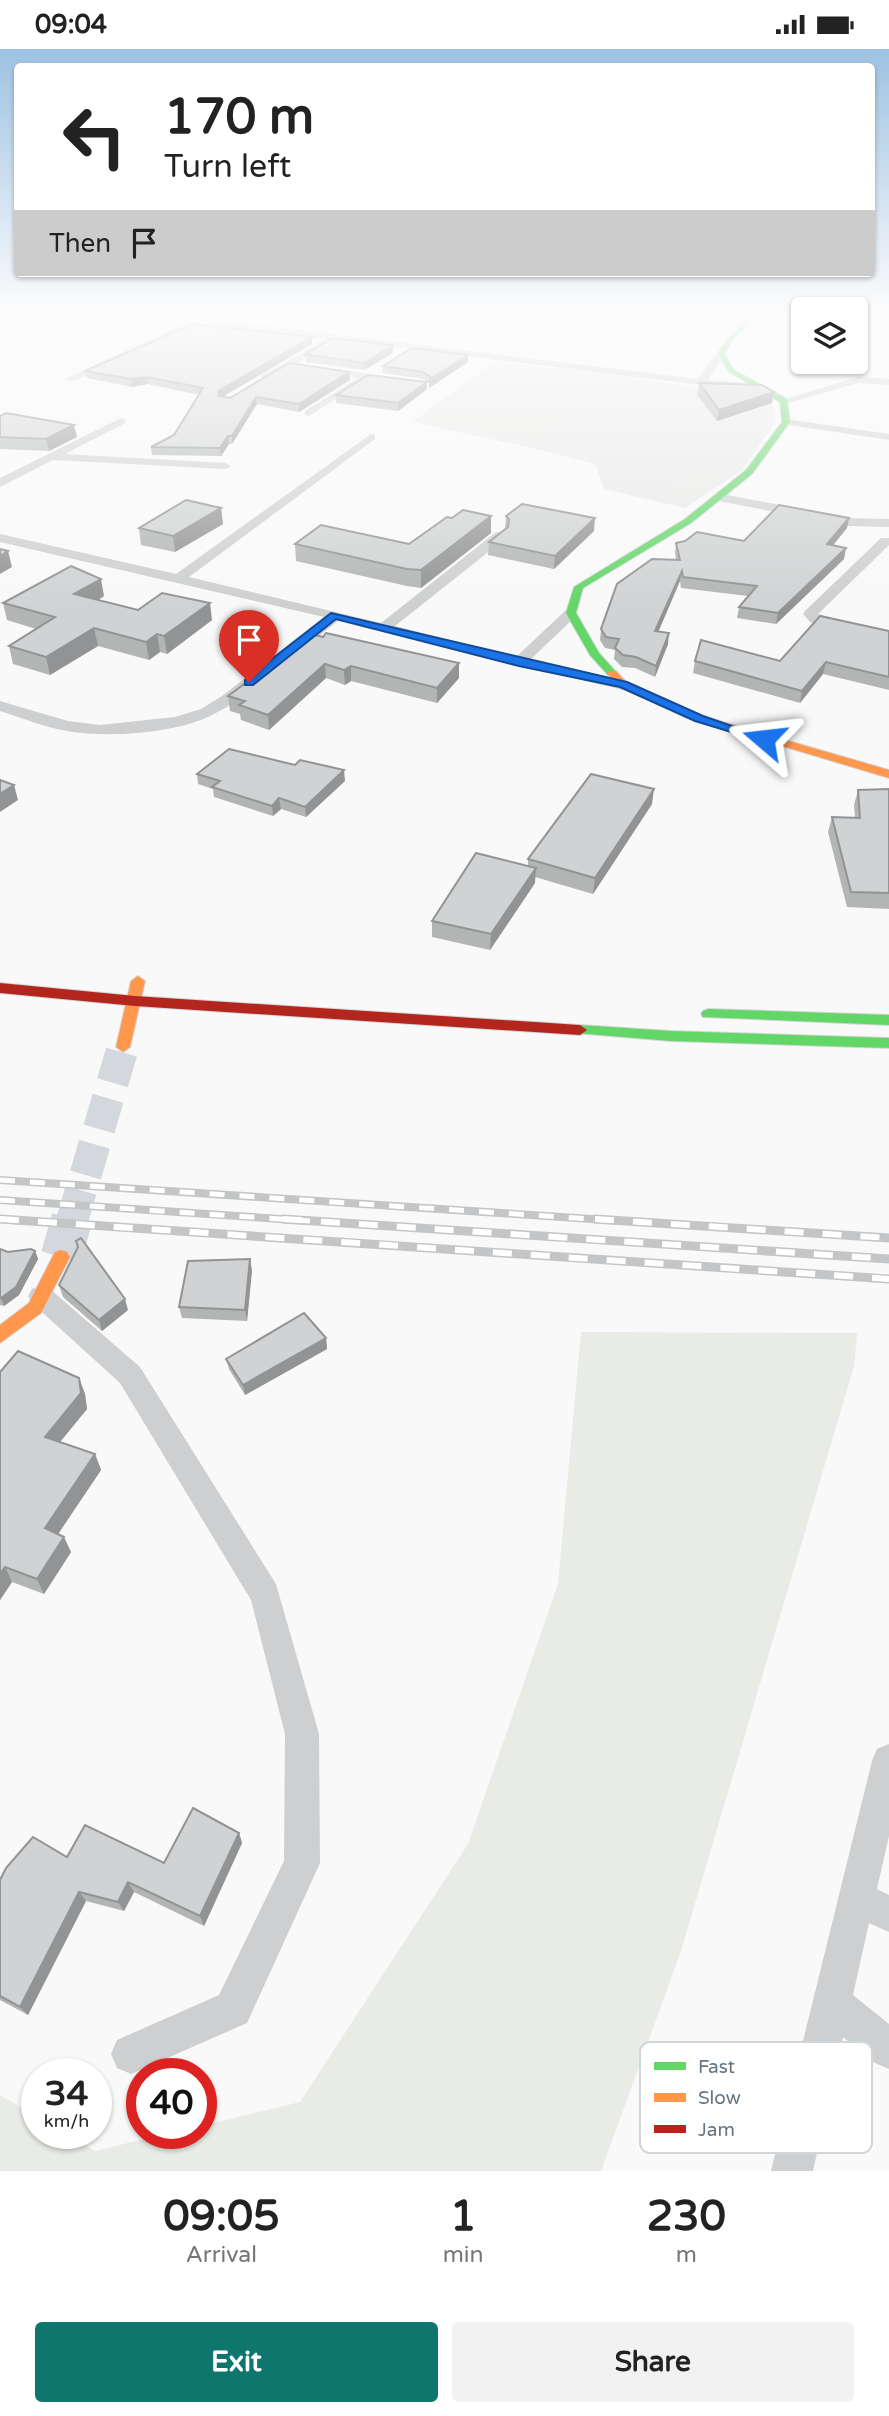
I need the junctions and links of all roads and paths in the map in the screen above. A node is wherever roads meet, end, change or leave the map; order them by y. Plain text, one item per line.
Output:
1 (315, 409) edge
2 (785, 409) edge
3 (309, 413) edge
4 (121, 421) dead end
5 (786, 422) junction
6 (371, 437) dead end
7 (889, 437) edge
8 (54, 457) junction
9 (225, 465) dead end
10 (0, 483) edge
11 (718, 497) junction
12 (889, 523) edge
13 (501, 535) edge
14 (0, 538) edge
15 (888, 539) edge
16 (87, 559) junction
17 (65, 571) edge
18 (178, 579) junction
19 (571, 613) junction
20 (335, 615) junction
21 (384, 628) junction
22 (889, 636) edge
23 (519, 662) junction
24 (623, 685) junction
25 (0, 706) edge
26 (889, 774) edge
27 (139, 978) dead end
28 (0, 988) edge
29 (135, 1001) junction
30 (697, 1014) dead end
31 (889, 1020) edge
32 (889, 1043) edge
33 (123, 1047) tunnel mouth
34 (61, 1257) tunnel mouth
35 (41, 1296) junction
36 (0, 1335) edge
37 (889, 1761) edge
38 (873, 1906) edge
39 (832, 2003) junction
40 (823, 2042) edge
41 (889, 2049) edge
42 (131, 2054) dead end
43 (796, 2153) edge
44 (792, 2171) edge

1 - 3 street
2 - 5 street
4 - 8 street
5 - 7 street
5 - 11 street
6 - 18 street
8 - 9 street
8 - 10 street
11 - 12 street
11 - 19 street
13 - 21 street
14 - 16 street
15 - 22 street
16 - 17 street
16 - 18 street
18 - 20 street
19 - 23 street
19 - 24 street
20 - 21 street
20 - 25 street
21 - 23 street
23 - 24 street
24 - 26 street
27 - 29 street
28 - 29 street
29 - 32 street
29 - 33 street
30 - 31 street
34 - 35 street
35 - 36 street
35 - 42 street
37 - 38 street
38 - 39 street
39 - 40 street
39 - 41 street
43 - 44 street

